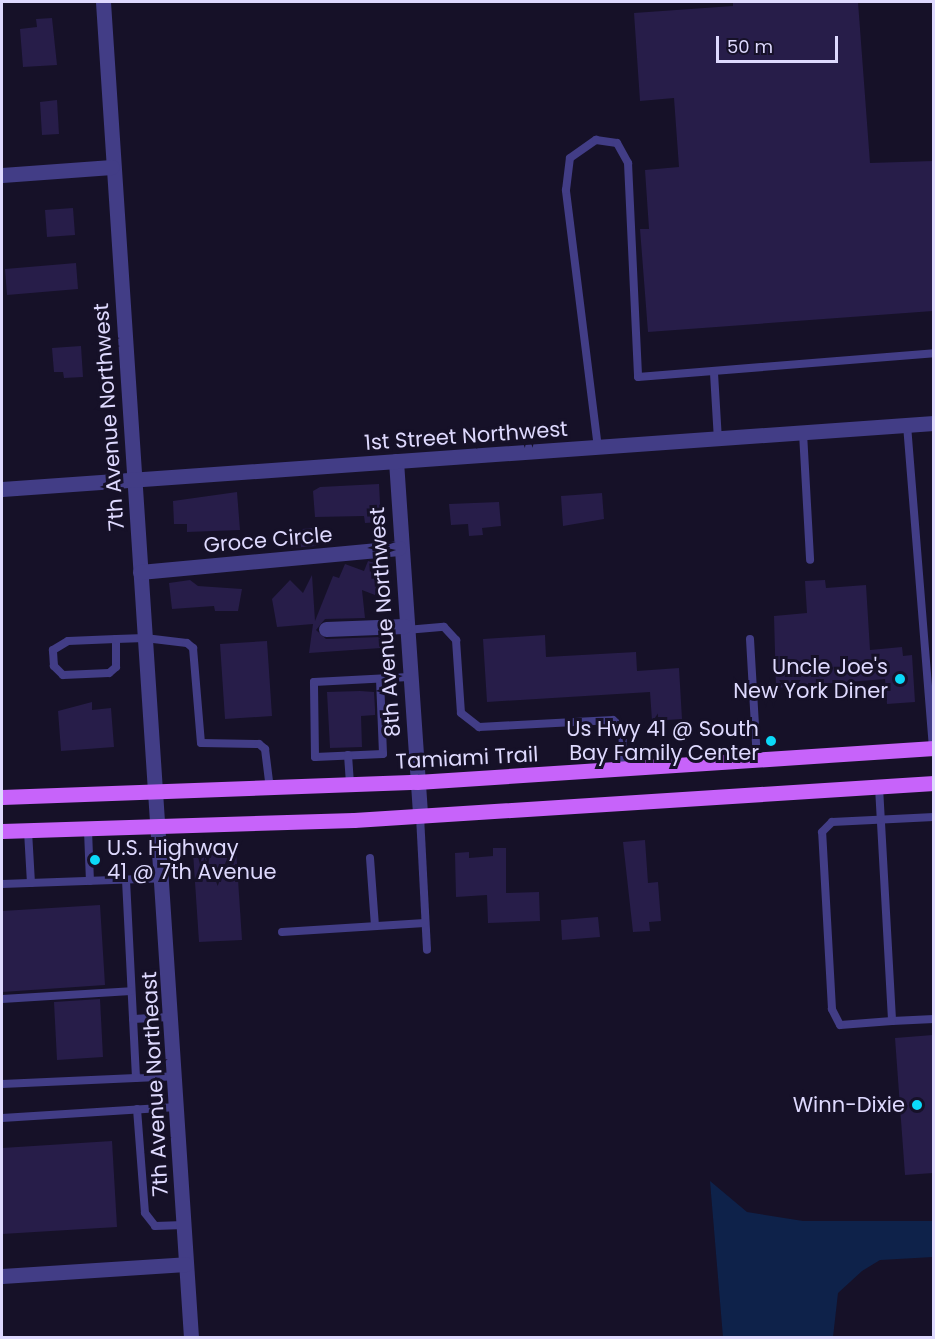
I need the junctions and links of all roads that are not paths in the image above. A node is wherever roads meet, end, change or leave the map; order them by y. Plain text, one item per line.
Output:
1 (103, 2) edge
2 (112, 167) junction
3 (2, 175) edge
4 (933, 353) edge
5 (714, 373) junction
6 (933, 423) edge
7 (907, 425) junction
8 (803, 433) junction
9 (718, 440) junction
10 (598, 449) junction
11 (396, 462) junction
12 (135, 481) junction
13 (2, 489) edge
14 (399, 549) junction
15 (810, 560) dead end
16 (140, 572) junction
17 (404, 628) junction
18 (326, 629) dead end
19 (145, 638) junction
20 (116, 639) junction
21 (750, 639) dead end
22 (409, 677) junction
23 (380, 679) junction
24 (933, 748) edge
25 (348, 755) junction
26 (757, 760) junction
27 (624, 768) junction
28 (417, 782) junction
29 (933, 783) edge
30 (350, 785) junction
31 (879, 787) junction
32 (270, 789) junction
33 (153, 794) junction
34 (2, 797) edge
35 (420, 816) junction
36 (933, 817) edge
37 (882, 820) junction
38 (156, 829) junction
39 (88, 830) junction
40 (2, 831) edge
41 (28, 831) junction
42 (370, 858) dead end
43 (163, 878) junction
44 (126, 880) junction
45 (90, 881) junction
46 (31, 883) junction
47 (2, 885) edge
48 (425, 923) junction
49 (375, 926) junction
50 (282, 932) dead end
51 (427, 950) dead end
52 (131, 991) junction
53 (2, 999) edge
54 (172, 1017) junction
55 (133, 1019) junction
56 (933, 1019) edge
57 (892, 1021) junction
58 (175, 1076) junction
59 (136, 1078) junction
60 (2, 1084) edge
61 (177, 1107) junction
62 (137, 1109) junction
63 (2, 1118) edge
64 (184, 1225) junction
65 (186, 1264) junction
66 (2, 1276) edge
67 (191, 1338) edge

1 - 2 street, 7th Avenue Northwest
2 - 3 street
2 - 12 street, 7th Avenue Northwest
4 - 5 lane
5 - 9 lane
5 - 10 lane
6 - 7 street, 1st Street Northwest
7 - 8 street, 1st Street Northwest
7 - 24 lane
8 - 9 street, 1st Street Northwest
8 - 15 lane
9 - 10 street, 1st Street Northwest
10 - 11 street, 1st Street Northwest
11 - 12 street, 1st Street Northwest
11 - 14 street, 8th Avenue Northwest
12 - 13 street, 1st Street Northwest
12 - 16 street, 7th Avenue Northwest
14 - 16 street, Groce Circle
14 - 17 street, 8th Avenue Northwest
16 - 19 street, 7th Avenue Northwest
17 - 18 street
17 - 22 street, 8th Avenue Northwest
17 - 27 lane
19 - 20 lane
19 - 32 lane
19 - 33 street, 7th Avenue Northwest
20 - 20 lane
21 - 26 lane
22 - 23 lane
22 - 28 street, 8th Avenue Northwest
23 - 25 lane
23 - 25 lane
24 - 26 main road, Tamiami Trail
25 - 30 lane
26 - 27 main road, Tamiami Trail
27 - 28 main road, Tamiami Trail
28 - 30 main road, Tamiami Trail
28 - 35 street, 8th Avenue Northwest
29 - 31 main road
30 - 32 main road, Tamiami Trail
31 - 35 main road
31 - 37 lane
32 - 33 main road, Tamiami Trail
33 - 34 main road, Tamiami Trail
33 - 38 street, 7th Avenue Northwest
35 - 38 main road
35 - 48 lane
36 - 37 lane
37 - 57 lane
37 - 57 lane
38 - 39 main road
38 - 43 street, 7th Avenue Northeast
39 - 41 main road
39 - 45 lane
40 - 41 main road
41 - 46 lane
42 - 49 lane
43 - 44 lane
43 - 54 street, 7th Avenue Northeast
44 - 45 lane
44 - 52 lane
45 - 46 lane
46 - 47 lane
48 - 49 lane
48 - 51 lane
49 - 50 lane
52 - 53 lane
52 - 55 lane
54 - 55 lane
54 - 58 street, 7th Avenue Northeast
55 - 59 lane
56 - 57 lane
58 - 59 lane
58 - 61 street, 7th Avenue Northeast
59 - 60 lane
61 - 62 lane
61 - 64 street, 7th Avenue Northeast
62 - 63 lane
62 - 64 lane
64 - 65 street, 7th Avenue Northeast
65 - 66 street
65 - 67 street, 7th Avenue Northeast

